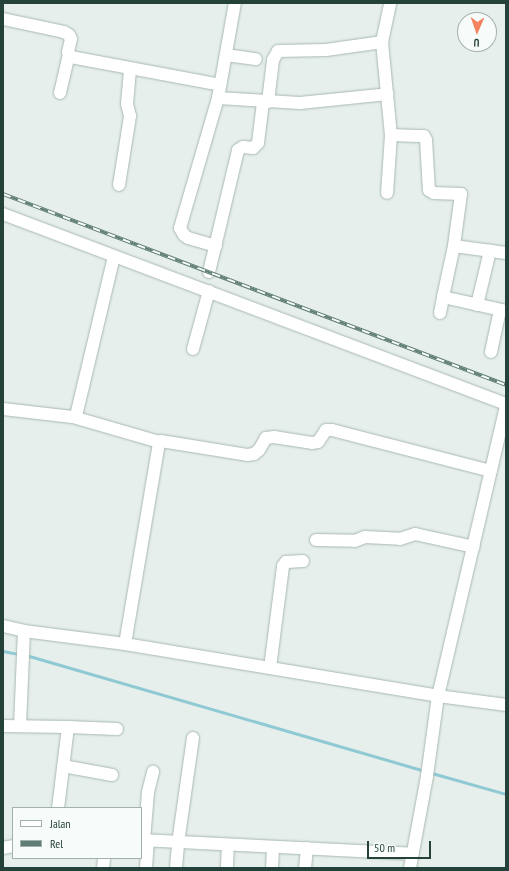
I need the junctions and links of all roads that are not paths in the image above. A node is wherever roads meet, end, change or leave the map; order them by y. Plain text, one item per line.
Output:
1 (236, 3) edge
2 (390, 3) edge
3 (3, 19) edge
4 (382, 42) junction
5 (69, 54) junction
6 (226, 55) junction
7 (256, 59) dead end
8 (130, 69) junction
9 (220, 85) junction
10 (60, 93) dead end
11 (388, 94) junction
12 (218, 98) junction
13 (266, 102) junction
14 (391, 135) junction
15 (119, 185) dead end
16 (387, 193) dead end
17 (3, 214) edge
18 (216, 246) junction
19 (454, 246) junction
20 (490, 251) junction
21 (506, 253) edge
22 (114, 256) junction
23 (209, 272) dead end
24 (209, 291) junction
25 (443, 297) junction
26 (477, 305) junction
27 (503, 310) edge
28 (440, 314) dead end
29 (193, 349) dead end
30 (491, 352) dead end
31 (506, 404) edge
32 (506, 407) edge
33 (3, 409) edge
34 (73, 417) junction
35 (159, 442) junction
36 (491, 471) junction
37 (316, 540) dead end
38 (474, 547) junction
39 (303, 561) dead end
40 (3, 626) edge
41 (24, 631) junction
42 (125, 644) junction
43 (270, 668) junction
44 (438, 696) junction
45 (506, 705) edge
46 (3, 726) edge
47 (20, 726) junction
48 (68, 727) junction
49 (116, 729) dead end
50 (193, 738) dead end
51 (63, 766) junction
52 (153, 772) dead end
53 (112, 775) dead end
54 (58, 807) edge
55 (145, 840) edge
56 (178, 842) junction
57 (228, 845) junction
58 (273, 847) junction
59 (306, 848) junction
60 (413, 854) junction
61 (146, 868) edge
62 (176, 868) edge
63 (227, 868) edge
64 (272, 868) edge
65 (305, 868) edge
66 (410, 868) edge

1 - 6 street
2 - 4 street
3 - 5 street
4 - 11 street
4 - 13 street
5 - 8 street
5 - 10 street
6 - 7 street
6 - 9 street
8 - 9 street
8 - 15 street
9 - 12 street
11 - 13 street
11 - 14 street
12 - 13 street
12 - 18 street
13 - 18 street
14 - 16 street
14 - 19 street
17 - 22 street
18 - 23 street
19 - 20 street
19 - 25 street
20 - 21 street
20 - 26 street
22 - 24 street
22 - 34 street
24 - 29 street
24 - 31 street
25 - 26 street
25 - 28 street
26 - 27 street
27 - 30 street
32 - 36 street
33 - 34 street
34 - 35 street
35 - 36 street
35 - 42 street
36 - 38 street
37 - 38 street
38 - 44 street
39 - 43 street
40 - 41 street
41 - 42 street
41 - 47 street
42 - 43 street
43 - 44 street
44 - 45 street
44 - 60 street
46 - 47 street
47 - 48 street
48 - 49 street
48 - 51 street
50 - 56 street
51 - 53 street
51 - 54 street
52 - 55 street
55 - 56 street
55 - 61 street
56 - 57 street
56 - 62 street
57 - 58 street
57 - 63 street
58 - 59 street
58 - 64 street
59 - 60 street
59 - 65 street
60 - 66 street

